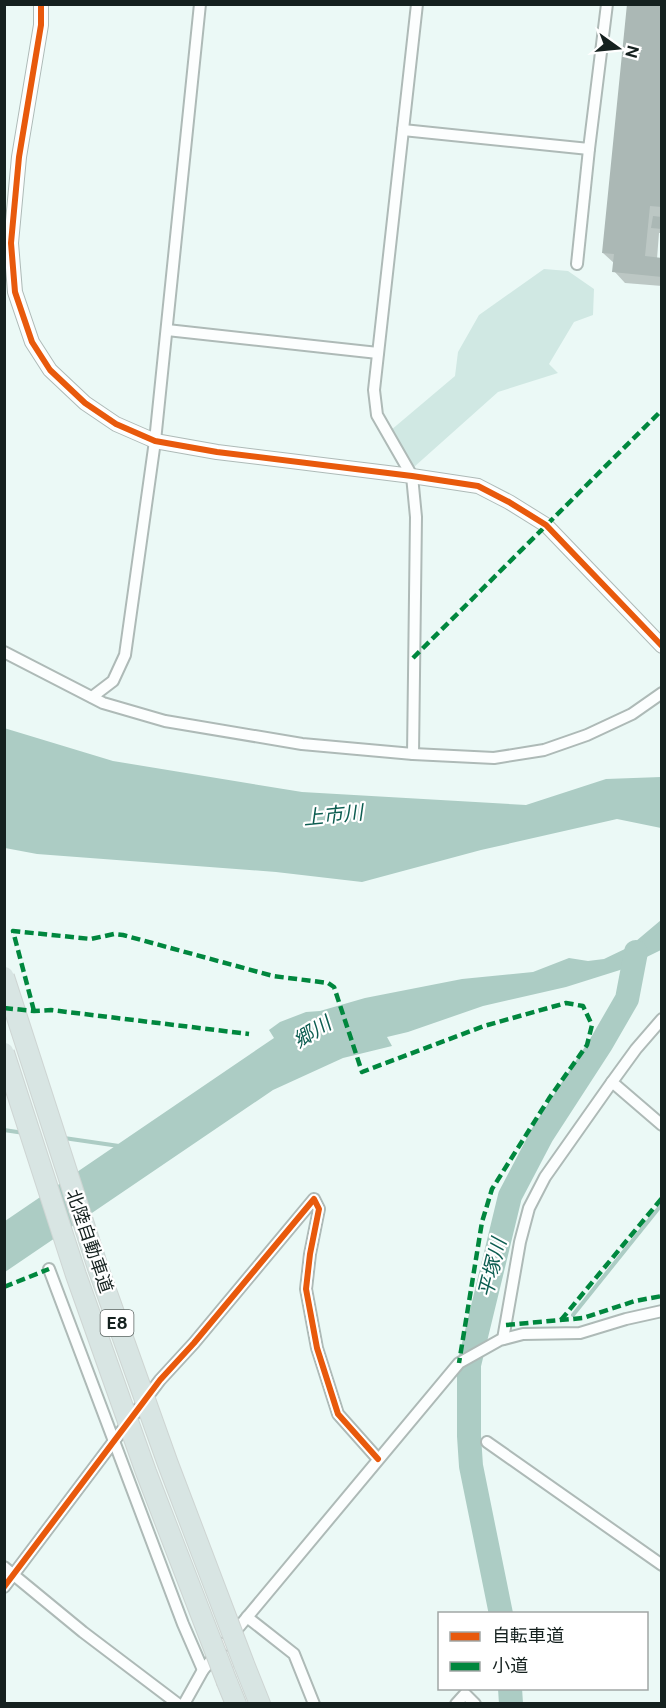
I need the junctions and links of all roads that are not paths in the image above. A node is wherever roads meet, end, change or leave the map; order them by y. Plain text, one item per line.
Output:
1 (41, 4) edge
2 (200, 4) edge
3 (417, 4) edge
4 (607, 4) edge
5 (403, 130) junction
6 (589, 149) junction
7 (577, 264) dead end
8 (167, 330) junction
9 (378, 353) junction
10 (155, 441) junction
11 (412, 476) junction
12 (662, 646) edge
13 (4, 652) edge
14 (662, 693) edge
15 (92, 697) junction
16 (413, 754) junction
17 (4, 977) edge
18 (662, 1019) edge
19 (4, 1053) edge
20 (612, 1082) junction
21 (662, 1125) edge
22 (49, 1269) dead end
23 (662, 1311) edge
24 (500, 1341) junction
25 (114, 1440) junction
26 (487, 1442) dead end
27 (378, 1460) junction
28 (662, 1565) edge
29 (9, 1571) edge
30 (4, 1587) edge
31 (247, 1617) junction
32 (203, 1670) junction
33 (178, 1704) edge
34 (184, 1704) edge
35 (236, 1704) edge
36 (260, 1704) edge
37 (314, 1704) edge
38 (456, 1704) edge
39 (475, 1704) edge

1 - 10 street
2 - 8 street
3 - 5 street
4 - 6 street
5 - 6 street
5 - 9 street
6 - 7 street
8 - 9 street
8 - 10 street
9 - 11 street
10 - 11 street
10 - 15 street
11 - 12 street
11 - 16 street
13 - 15 street
14 - 16 street
15 - 16 street
17 - 36 highway, 北陸自動車道 / E8, bridge
18 - 20 street
19 - 35 highway, 北陸自動車道 / E8, bridge
20 - 21 street
20 - 24 street
22 - 25 street
23 - 24 street
24 - 27 street
25 - 27 street
25 - 29 street
25 - 32 street
26 - 28 street
27 - 31 street
29 - 30 street
29 - 33 street
31 - 32 street
31 - 37 street
32 - 34 street
38 - 39 street

